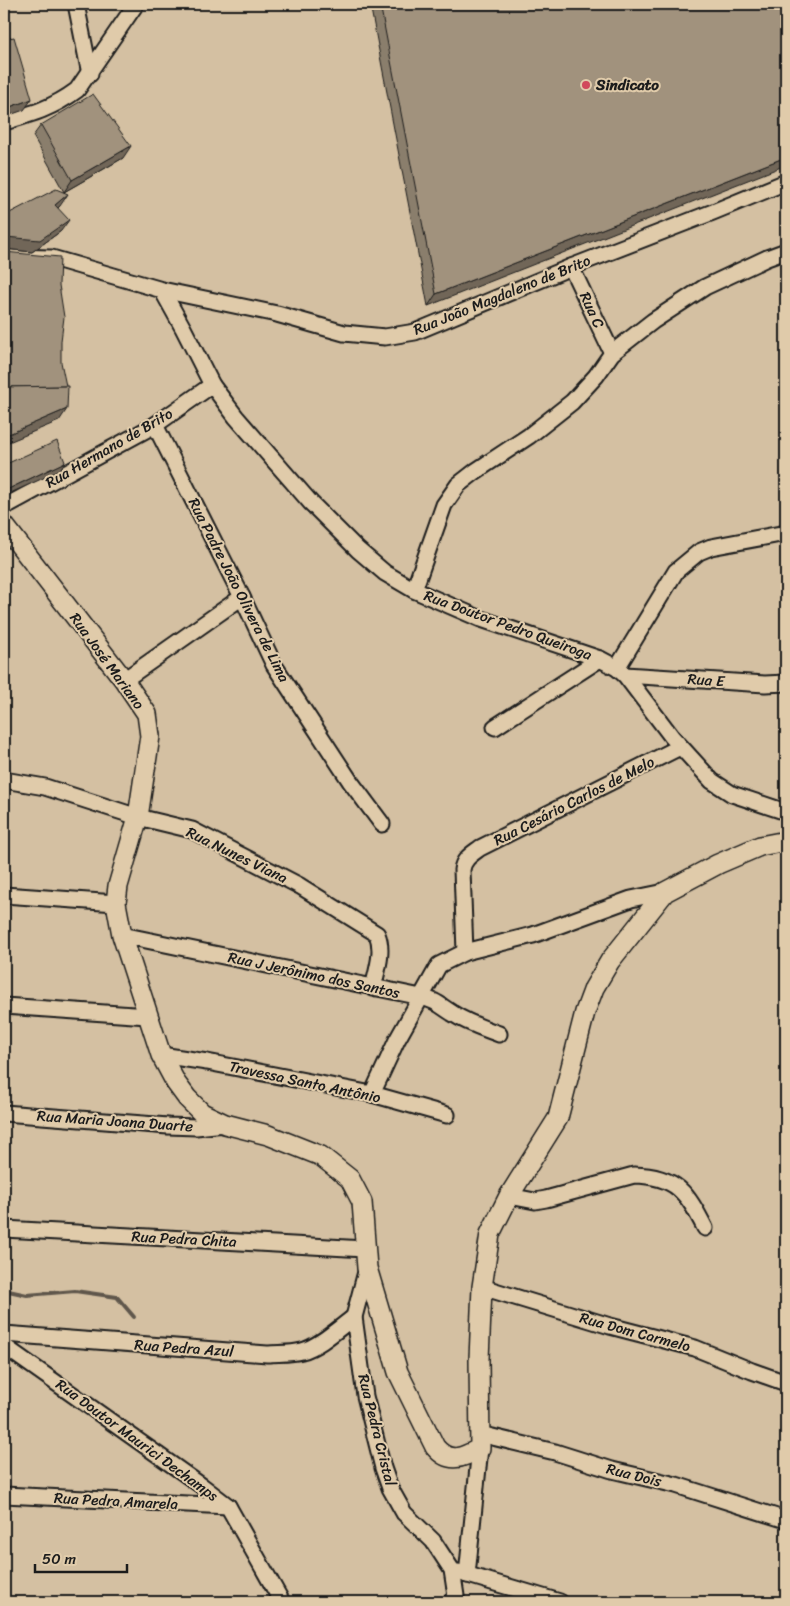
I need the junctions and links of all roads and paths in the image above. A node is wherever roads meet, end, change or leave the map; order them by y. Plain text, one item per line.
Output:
1 (76, 4) edge
2 (136, 4) edge
3 (90, 74) junction
4 (4, 122) edge
5 (786, 182) edge
6 (786, 251) edge
7 (4, 257) edge
8 (571, 267) junction
9 (162, 290) junction
10 (612, 353) junction
11 (212, 385) junction
12 (155, 425) junction
13 (4, 507) edge
14 (4, 525) edge
15 (786, 533) edge
16 (414, 590) junction
17 (242, 597) junction
18 (600, 658) junction
19 (621, 671) junction
20 (124, 680) junction
21 (786, 683) edge
22 (495, 727) dead end
23 (680, 748) junction
24 (4, 780) edge
25 (786, 812) edge
26 (138, 817) junction
27 (382, 824) dead end
28 (786, 841) edge
29 (665, 892) junction
30 (4, 895) edge
31 (116, 904) junction
32 (122, 935) junction
33 (465, 952) junction
34 (373, 988) junction
35 (420, 997) junction
36 (4, 1006) edge
37 (148, 1016) junction
38 (499, 1034) dead end
39 (161, 1055) junction
40 (372, 1094) junction
41 (4, 1113) edge
42 (447, 1115) dead end
43 (225, 1124) junction
44 (509, 1196) junction
45 (705, 1228) dead end
46 (4, 1229) edge
47 (365, 1249) junction
48 (367, 1268) junction
49 (482, 1287) junction
50 (354, 1317) junction
51 (4, 1334) edge
52 (4, 1346) edge
53 (786, 1383) edge
54 (480, 1441) junction
55 (4, 1495) edge
56 (228, 1506) junction
57 (786, 1520) edge
58 (452, 1570) junction
59 (467, 1575) junction
60 (455, 1600) edge
61 (282, 1602) edge
62 (560, 1602) edge

1 - 3 street
2 - 3 street
3 - 4 street
5 - 8 street, Rua João Magdaleno de Brito
6 - 10 street
7 - 9 street, Rua João Magdaleno de Brito
8 - 9 street, Rua João Magdaleno de Brito
8 - 10 street, Rua C
9 - 11 street, Rua Doutor Pedro Queiroga
10 - 16 street
11 - 12 street, Rua Hermano de Brito
11 - 16 street, Rua Doutor Pedro Queiroga
12 - 13 street, Rua Hermano de Brito
12 - 17 street, Rua Padre João Olivera de Lima
14 - 20 street, Rua José Mariano
15 - 19 street
16 - 18 street, Rua Doutor Pedro Queiroga
17 - 20 street
17 - 27 street, Rua Padre João Olivera de Lima
18 - 19 street, Rua Doutor Pedro Queiroga
18 - 22 street
19 - 21 street, Rua E
19 - 23 street, Rua Doutor Pedro Queiroga
20 - 26 street, Rua José Mariano
23 - 25 street, Rua Doutor Pedro Queiroga
23 - 33 street, Rua Cesário Carlos de Melo
24 - 26 street, Rua Nunes Viana
26 - 31 street, Rua José Mariano
26 - 34 street, Rua Nunes Viana
28 - 29 street
29 - 33 street
29 - 44 street
30 - 31 street
31 - 32 street, Rua José Mariano
32 - 34 street, Rua J Jerônimo dos Santos
32 - 37 street, Rua José Mariano
33 - 35 street
34 - 35 street, Rua J Jerônimo dos Santos
35 - 38 street, Rua J Jerônimo dos Santos
35 - 40 street
36 - 37 street
37 - 39 street, Rua José Mariano
39 - 40 street, Travessa Santo Antônio
39 - 43 street, Rua José Mariano
40 - 42 street, Travessa Santo Antônio
41 - 43 street, Rua Maria Joana Duarte
43 - 47 street, Rua José Mariano
44 - 45 street
44 - 49 street
46 - 47 street, Rua Pedra Chita
47 - 48 street, Rua José Mariano
48 - 50 street, Rua Pedra Cristal
48 - 54 street, Rua José Mariano
49 - 53 street, Rua Dom Carmelo
49 - 54 street
50 - 51 street, Rua Pedra Azul
50 - 58 street, Rua Pedra Cristal
52 - 56 street, Rua Doutor Maurici Dechamps
54 - 57 street, Rua Dois
54 - 59 street
55 - 56 street, Rua Pedra Amarela
56 - 61 street, Rua Doutor Maurici Dechamps
58 - 59 street
58 - 60 street, Rua Pedra Cristal
59 - 62 street

